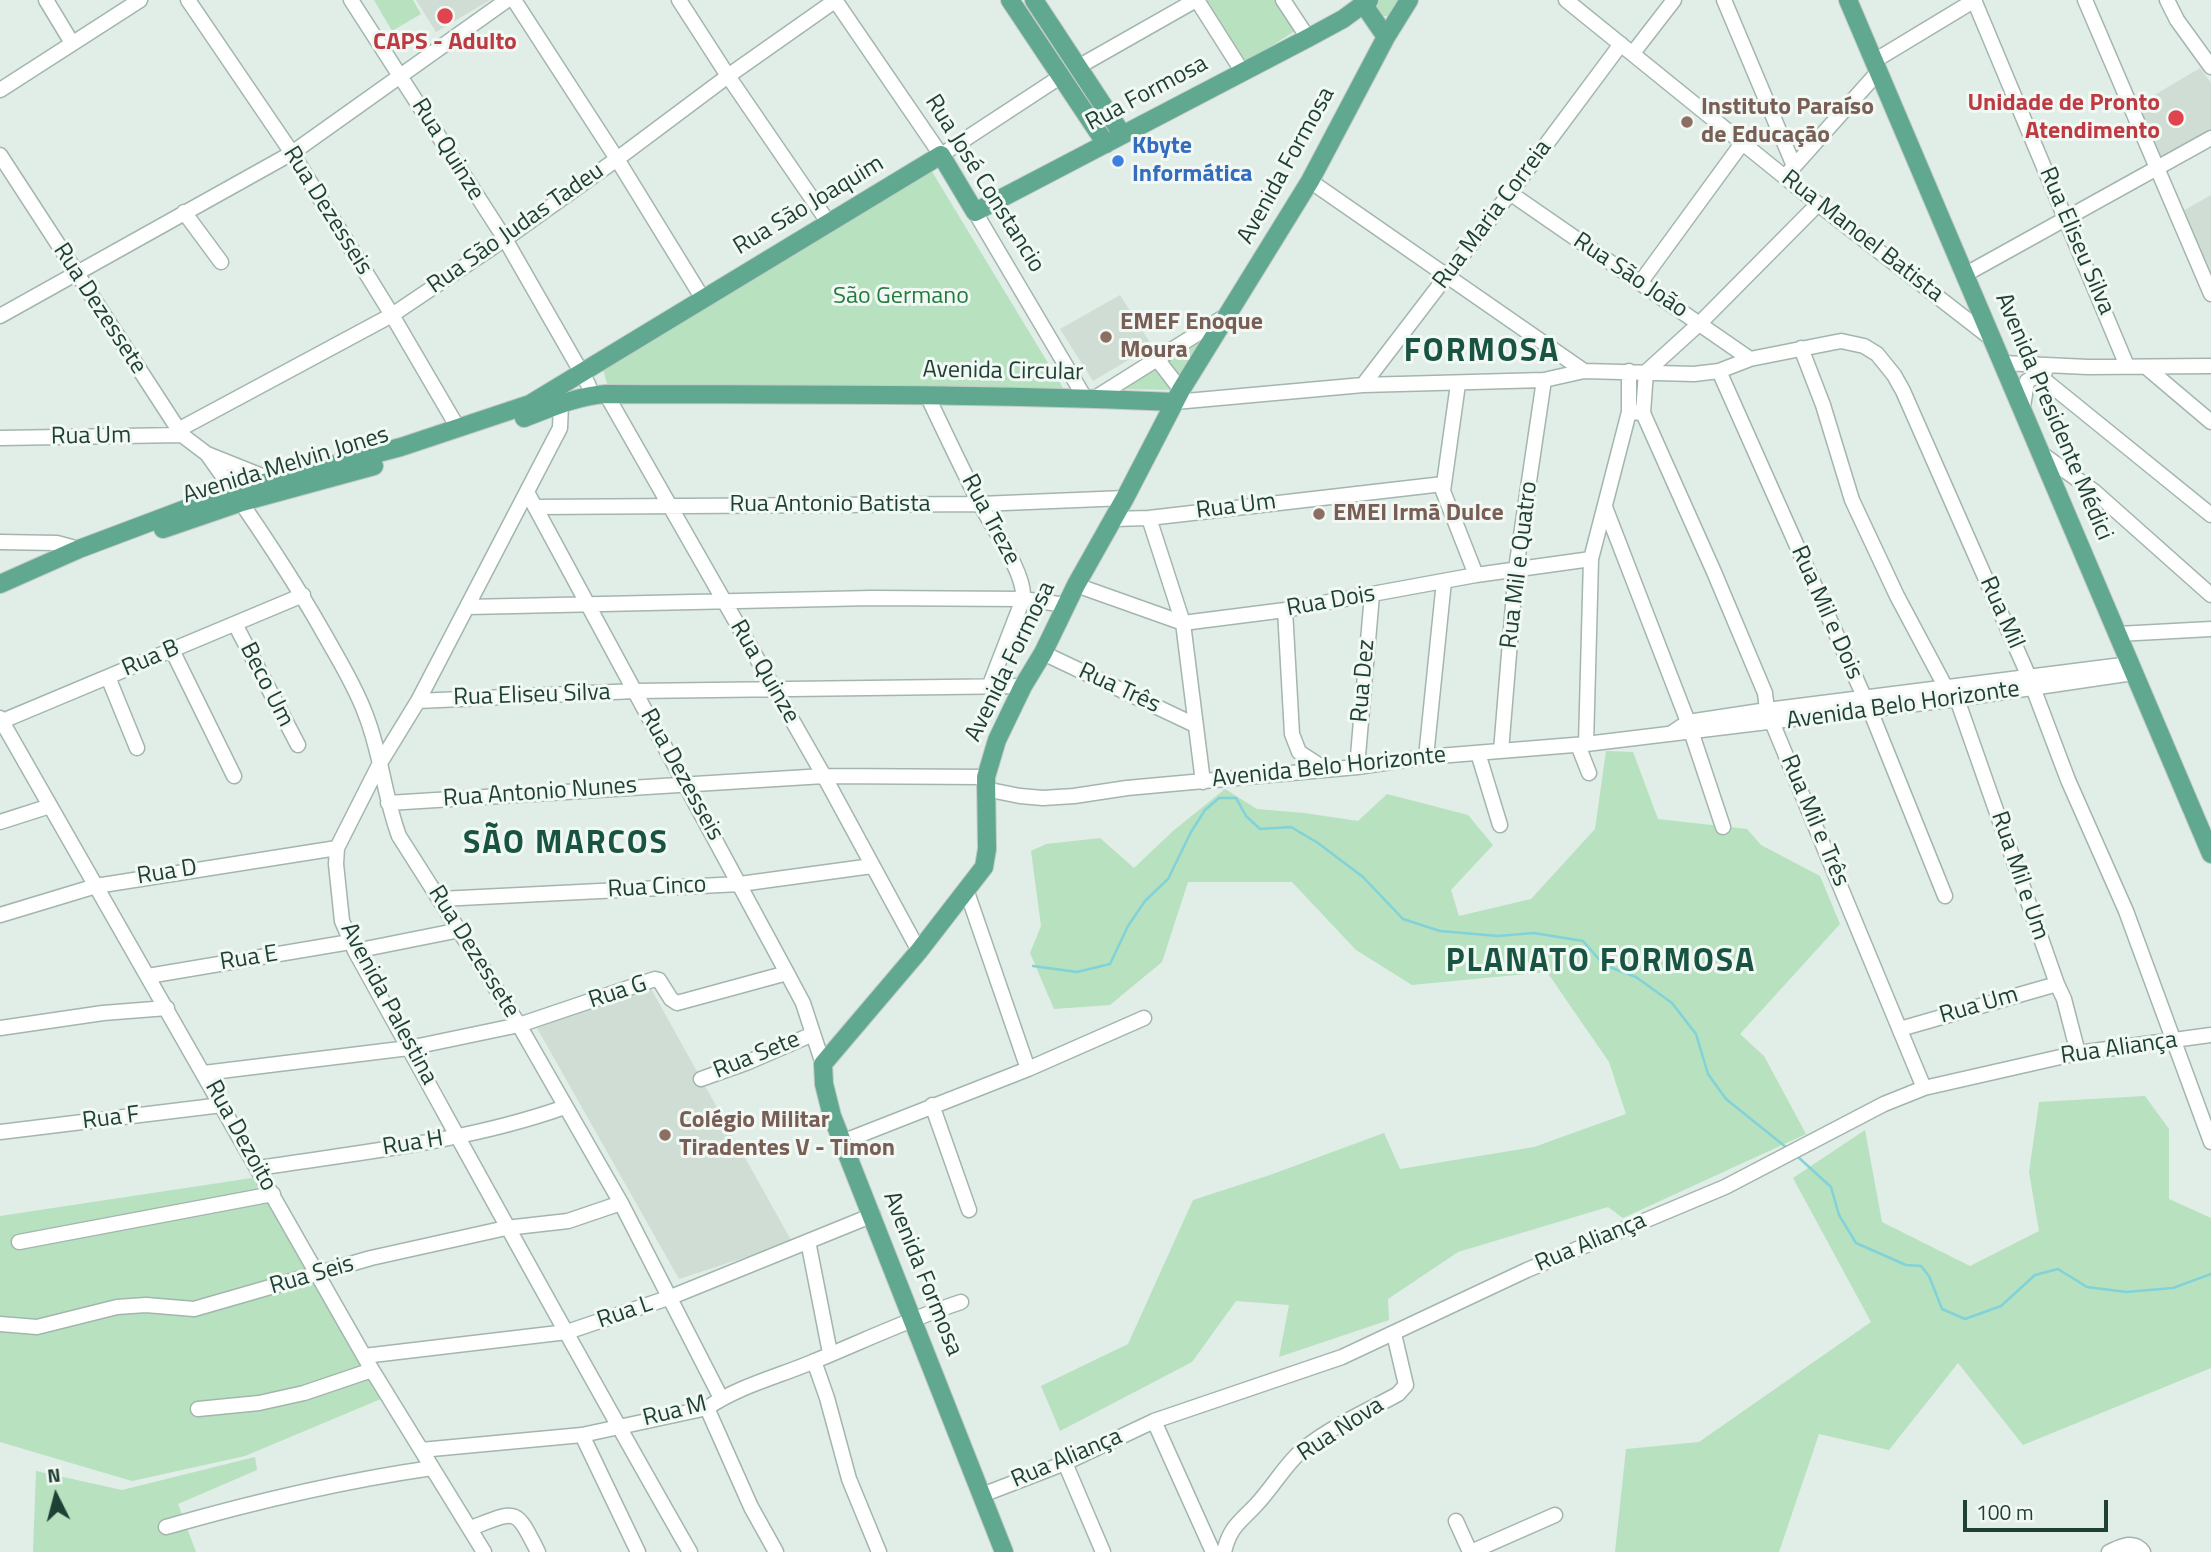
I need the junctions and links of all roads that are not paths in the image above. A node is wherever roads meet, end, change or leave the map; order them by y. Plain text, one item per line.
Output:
1 (46, 0) edge
2 (140, 0) edge
3 (188, 0) edge
4 (351, 0) edge
5 (507, 0) edge
6 (514, 0) edge
7 (679, 0) edge
8 (836, 0) edge
9 (1010, 0) edge
10 (1034, 0) edge
11 (1197, 0) edge
12 (1283, 0) edge
13 (1409, 0) edge
14 (1566, 0) edge
15 (1674, 0) edge
16 (1724, 0) edge
17 (1848, 0) edge
18 (1975, 0) edge
19 (2085, 0) edge
20 (2167, 0) edge
21 (1366, 2) edge
22 (1386, 37) junction
23 (1308, 38) junction
24 (72, 43) junction
25 (1627, 48) junction
26 (1877, 66) junction
27 (1078, 67) junction
28 (2211, 67) edge
29 (1242, 71) junction
30 (401, 76) junction
31 (728, 76) junction
32 (1060, 77) junction
33 (0, 90) edge
34 (1122, 134) junction
35 (2211, 138) edge
36 (1743, 142) junction
37 (1106, 144) junction
38 (292, 153) junction
39 (0, 155) edge
40 (941, 155) junction
41 (617, 159) junction
42 (2158, 166) junction
43 (1790, 171) junction
44 (1311, 181) junction
45 (1510, 194) junction
46 (1818, 204) junction
47 (184, 212) junction
48 (975, 212) junction
49 (2067, 218) junction
50 (828, 222) junction
51 (505, 239) junction
52 (220, 262) dead end
53 (76, 272) junction
54 (1966, 274) junction
55 (1447, 276) junction
56 (1640, 284) junction
57 (2211, 294) edge
58 (703, 299) junction
59 (392, 315) junction
60 (0, 316) edge
61 (1226, 316) junction
62 (1700, 323) junction
63 (1995, 342) junction
64 (1801, 348) junction
65 (1157, 359) junction
66 (1750, 359) junction
67 (2003, 363) junction
68 (2127, 366) junction
69 (2211, 366) edge
70 (2088, 367) junction
71 (2146, 368) junction
72 (1584, 371) junction
73 (1629, 371) junction
74 (1719, 371) junction
75 (1646, 372) junction
76 (2037, 374) junction
77 (581, 375) junction
78 (1544, 380) junction
79 (1363, 384) junction
80 (1458, 384) junction
81 (599, 395) junction
82 (927, 395) junction
83 (1178, 396) junction
84 (1090, 398) junction
85 (561, 404) junction
86 (2023, 407) junction
87 (1636, 413) junction
88 (2211, 422) edge
89 (458, 428) junction
90 (180, 433) junction
91 (0, 438) edge
92 (207, 454) junction
93 (2042, 454) junction
94 (272, 480) junction
95 (1443, 484) junction
96 (527, 492) junction
97 (238, 496) junction
98 (1125, 498) junction
99 (980, 504) junction
100 (668, 506) junction
101 (1605, 506) junction
102 (535, 507) junction
103 (2211, 515) edge
104 (1149, 518) junction
105 (1113, 519) junction
106 (0, 542) edge
107 (79, 549) junction
108 (1591, 559) junction
109 (1516, 569) junction
110 (1476, 575) junction
111 (1444, 581) junction
112 (0, 584) edge
113 (1076, 585) junction
114 (303, 595) junction
115 (1372, 595) junction
116 (2211, 595) edge
117 (0, 596) edge
118 (1023, 599) junction
119 (723, 601) junction
120 (586, 603) junction
121 (1066, 605) junction
122 (468, 607) junction
123 (1285, 610) junction
124 (1183, 623) junction
125 (235, 624) junction
126 (2211, 629) edge
127 (2118, 634) junction
128 (172, 650) junction
129 (1043, 653) junction
130 (2131, 668) junction
131 (108, 677) junction
132 (2031, 683) junction
133 (1023, 686) junction
134 (989, 687) junction
135 (1946, 688) junction
136 (635, 691) junction
137 (776, 691) junction
138 (1958, 699) junction
139 (418, 701) junction
140 (1867, 704) junction
141 (1770, 716) junction
142 (1, 720) edge
143 (1195, 725) junction
144 (1690, 727) junction
145 (298, 745) dead end
146 (1582, 745) junction
147 (137, 748) dead end
148 (1501, 751) junction
149 (1478, 753) junction
150 (1426, 757) junction
151 (380, 763) junction
152 (1357, 767) junction
153 (1325, 769) junction
154 (1589, 773) dead end
155 (234, 776) dead end
156 (824, 776) junction
157 (1203, 782) junction
158 (986, 783) junction
159 (687, 784) junction
160 (388, 803) junction
161 (50, 806) junction
162 (0, 821) edge
163 (1500, 825) dead end
164 (1723, 827) dead end
165 (338, 848) junction
166 (2211, 854) edge
167 (872, 866) junction
168 (740, 884) junction
169 (96, 886) junction
170 (967, 892) junction
171 (1945, 896) dead end
172 (440, 899) junction
173 (0, 915) edge
174 (460, 930) junction
175 (353, 947) junction
176 (919, 951) junction
177 (787, 973) junction
178 (148, 976) junction
179 (2057, 984) junction
180 (167, 1008) junction
181 (1144, 1018) dead end
182 (519, 1025) junction
183 (0, 1028) edge
184 (1900, 1028) junction
185 (813, 1034) junction
186 (2211, 1035) edge
187 (2174, 1042) junction
188 (409, 1048) junction
189 (2078, 1053) junction
190 (823, 1064) junction
191 (1028, 1069) junction
192 (204, 1073) junction
193 (701, 1079) dead end
194 (1924, 1088) junction
195 (222, 1105) junction
196 (932, 1105) junction
197 (565, 1107) junction
198 (0, 1132) edge
199 (459, 1137) junction
200 (842, 1142) junction
201 (2211, 1142) edge
202 (258, 1168) junction
203 (273, 1194) junction
204 (621, 1203) junction
205 (969, 1210) dead end
206 (873, 1215) junction
207 (506, 1228) junction
208 (808, 1241) junction
209 (19, 1242) dead end
210 (317, 1273) junction
211 (671, 1297) junction
212 (961, 1302) dead end
213 (913, 1317) junction
214 (0, 1324) edge
215 (567, 1332) junction
216 (1394, 1334) junction
217 (830, 1353) junction
218 (364, 1356) junction
219 (814, 1361) junction
220 (372, 1370) junction
221 (721, 1398) junction
222 (707, 1408) junction
223 (198, 1409) dead end
224 (1154, 1421) junction
225 (618, 1425) junction
226 (582, 1435) junction
227 (421, 1450) junction
228 (1065, 1463) junction
229 (432, 1468) junction
230 (982, 1495) junction
231 (1555, 1515) dead end
232 (1456, 1521) dead end
233 (166, 1527) dead end
234 (471, 1528) junction
235 (484, 1552) edge
236 (538, 1552) edge
237 (638, 1552) edge
238 (690, 1552) edge
239 (776, 1552) edge
240 (879, 1552) edge
241 (1004, 1552) edge
242 (1103, 1552) edge
243 (1213, 1552) edge
244 (1224, 1552) edge
245 (1471, 1552) edge
246 (2109, 1552) edge
247 (2143, 1552) edge

1 - 24 street
2 - 24 street
3 - 38 street, Rua Dezesseis
4 - 30 street, Rua Quinze
5 - 30 street
6 - 41 street
7 - 31 street
8 - 31 street, Rua São Judas Tadeu
8 - 40 street, Rua José Constancio
9 - 32 main road
10 - 27 main road
11 - 27 street
11 - 29 street
12 - 23 street
13 - 22 main road, Avenida Formosa
14 - 25 street, Rua Manoel Batista
15 - 25 street, Rua Maria Correia
16 - 43 street
17 - 26 main road, Avenida Presidente Médici
18 - 26 street
18 - 49 street, Rua Eliseu Silva
19 - 42 street
20 - 28 street
21 - 22 main road
21 - 23 main road, Rua Formosa
22 - 44 main road, Avenida Formosa
23 - 29 main road, Rua Formosa
24 - 33 street
25 - 36 street, Rua Manoel Batista
25 - 45 street, Rua Maria Correia
26 - 43 street
26 - 54 main road, Avenida Presidente Médici
27 - 34 main road
29 - 34 main road, Rua Formosa
30 - 38 street
30 - 51 street, Rua Quinze
31 - 41 street, Rua São Judas Tadeu
31 - 50 street
32 - 37 main road
32 - 40 street, Rua São Joaquim
34 - 37 main road, Rua Formosa
35 - 42 street
36 - 43 street, Rua Manoel Batista
36 - 56 street
37 - 48 main road, Rua Formosa
38 - 47 street
38 - 59 street, Rua Dezesseis
39 - 53 street, Rua Dezessete
40 - 48 main road, Rua José Constancio
40 - 50 main road, Rua São Joaquim
41 - 51 street, Rua São Judas Tadeu
41 - 58 street
42 - 49 street
42 - 57 street
43 - 46 street, Rua Manoel Batista
44 - 55 street
44 - 61 main road, Avenida Formosa
45 - 55 street, Rua Maria Correia
45 - 56 street, Rua São João
46 - 62 street
46 - 63 street, Rua Manoel Batista
47 - 52 street
47 - 53 street
48 - 84 street, Rua José Constancio
49 - 54 street
49 - 68 street, Rua Eliseu Silva
50 - 58 main road, Rua São Joaquim
51 - 59 street, Rua São Judas Tadeu
51 - 77 street, Rua Quinze
53 - 60 street
53 - 90 street, Rua Dezessete
54 - 63 main road, Avenida Presidente Médici
55 - 72 street
55 - 79 street, Rua Maria Correia
56 - 62 street, Rua São João
58 - 77 main road, Rua São Joaquim
59 - 89 street, Rua Dezesseis
59 - 90 street, Rua São Judas Tadeu
61 - 65 street
61 - 83 main road, Avenida Formosa
62 - 66 street, Rua São João
62 - 75 street
63 - 67 main road, Avenida Presidente Médici
64 - 66 street, Rua Mil
64 - 132 street, Rua Mil
64 - 135 street
65 - 83 street
65 - 84 street
66 - 74 street, Rua Mil
67 - 70 street
67 - 86 main road, Avenida Presidente Médici
68 - 70 street
68 - 71 street
69 - 71 street
70 - 76 street
71 - 88 street
72 - 73 street, Avenida Circular
72 - 78 street, Avenida Circular
73 - 75 street, Avenida Circular
73 - 87 street, Rua Mil e Três
74 - 75 street, Rua Mil
74 - 140 street, Rua Mil e Dois
75 - 87 street
76 - 86 street
76 - 103 street
77 - 81 street
77 - 89 main road, Avenida Melvin Jones
78 - 80 street, Avenida Circular
78 - 109 street, Rua Mil e Quatro
79 - 80 street, Avenida Circular
79 - 83 street, Avenida Circular
80 - 95 street
81 - 82 main road, Avenida Circular
81 - 85 main road, Avenida Melvin Jones
81 - 100 street, Rua Quinze
82 - 84 main road, Avenida Circular
82 - 99 street, Rua Treze
83 - 84 main road, Avenida Circular
83 - 98 main road, Avenida Formosa
85 - 96 street, Avenida Palestina
85 - 97 main road, Avenida Melvin Jones
86 - 93 main road, Avenida Presidente Médici
87 - 101 street, Rua Mil e Três
87 - 141 street, Rua Mil e Três
89 - 94 main road, Avenida Melvin Jones
90 - 91 street, Rua Um
90 - 92 street, Rua Dezessete
92 - 94 street, Rua Dezessete
92 - 97 street, Rua Dezessete
93 - 116 street
93 - 127 main road, Avenida Presidente Médici
94 - 97 main road, Avenida Melvin Jones
95 - 104 street, Rua Um
95 - 110 street
96 - 102 street, Rua Dezesseis
96 - 122 street, Avenida Palestina
97 - 107 main road, Avenida Melvin Jones
97 - 114 street, Rua Dezessete
97 - 117 main road, Avenida Melvin Jones
98 - 99 street, Rua Antonio Batista
98 - 105 main road, Avenida Formosa
99 - 100 street, Rua Antonio Batista
99 - 118 street, Rua Treze
100 - 102 street, Rua Antonio Batista
100 - 119 street, Rua Quinze
101 - 108 street, Rua Mil e Três
101 - 144 street
102 - 120 street, Rua Dezesseis
104 - 105 street, Rua Um
104 - 124 street
105 - 113 main road, Avenida Formosa
106 - 107 street
107 - 112 main road, Avenida Melvin Jones
108 - 109 street, Rua Dois
108 - 146 street, Rua Mil e Três
109 - 110 street, Rua Dois
109 - 148 street, Rua Mil e Quatro
110 - 111 street, Rua Dois
111 - 115 street, Rua Dois
111 - 150 street
113 - 121 main road, Avenida Formosa
113 - 124 street, Rua Dois
114 - 125 street, Rua B
114 - 151 street, Rua Dezessete
115 - 123 street, Rua Dois
115 - 152 street, Rua Dez
118 - 119 street
118 - 121 street
118 - 134 street, Rua Treze
119 - 120 street
119 - 137 street, Rua Quinze
120 - 122 street
120 - 136 street, Rua Dezesseis
121 - 129 main road, Avenida Formosa
122 - 139 street, Avenida Palestina
123 - 124 street, Rua Dois
123 - 153 street
124 - 143 street
125 - 128 street, Rua B
125 - 145 street, Beco Um
126 - 127 street
127 - 130 main road, Avenida Presidente Médici
128 - 131 street, Rua B
128 - 155 street
129 - 133 main road, Avenida Formosa
129 - 143 street, Rua Três
130 - 132 street, Avenida Belo Horizonte
130 - 166 main road, Avenida Presidente Médici
131 - 142 street, Rua B
131 - 147 street
132 - 135 street, Avenida Belo Horizonte
132 - 138 street, Avenida Belo Horizonte
132 - 187 street, Rua Mil
133 - 134 street, Rua Eliseu Silva
133 - 158 main road, Avenida Formosa
134 - 137 street, Rua Eliseu Silva
135 - 140 street, Avenida Belo Horizonte
136 - 137 street, Rua Eliseu Silva
136 - 139 street, Rua Eliseu Silva
136 - 159 street, Rua Dezesseis
137 - 156 street, Rua Quinze
138 - 140 street, Avenida Belo Horizonte
138 - 179 street, Rua Mil e Um
139 - 151 street, Avenida Palestina
140 - 141 street, Avenida Belo Horizonte
140 - 171 street, Rua Mil e Dois
141 - 144 street, Avenida Belo Horizonte
141 - 184 street, Rua Mil e Três
142 - 161 street, Rua Dezoito
143 - 157 street
144 - 146 street, Avenida Belo Horizonte
144 - 164 street
146 - 148 street, Avenida Belo Horizonte
146 - 154 street, Rua Mil e Três
148 - 149 street, Avenida Belo Horizonte
149 - 150 street, Avenida Belo Horizonte
149 - 163 street
150 - 152 street, Avenida Belo Horizonte
151 - 160 street, Rua Dezessete
151 - 165 street, Avenida Palestina
152 - 153 street, Avenida Belo Horizonte
153 - 157 street, Avenida Belo Horizonte
156 - 158 street, Rua Antonio Nunes
156 - 159 street, Rua Antonio Nunes
156 - 167 street, Rua Quinze
157 - 158 street, Avenida Belo Horizonte
158 - 170 main road, Avenida Formosa
159 - 160 street, Rua Antonio Nunes
159 - 168 street, Rua Dezesseis
160 - 172 street, Rua Dezessete
161 - 162 street
161 - 169 street, Rua Dezoito
165 - 169 street, Rua D
165 - 175 street, Avenida Palestina
167 - 168 street, Rua Cinco
167 - 176 street, Rua Quinze
168 - 172 street, Rua Cinco
168 - 177 street, Rua Dezesseis
169 - 173 street, Rua D
169 - 178 street, Rua Dezoito
170 - 176 main road, Avenida Formosa
170 - 191 street
172 - 174 street, Rua Dezessete
174 - 175 street, Rua E
174 - 182 street, Rua Dezessete
175 - 178 street, Rua E
175 - 188 street, Avenida Palestina
176 - 190 main road, Avenida Formosa
177 - 182 street, Rua G
177 - 185 street, Rua Dezesseis
178 - 180 street, Rua Dezoito
179 - 184 street, Rua Um
179 - 189 street, Rua Mil e Um
180 - 183 street
180 - 192 street, Rua Dezoito
181 - 191 street
182 - 188 street
182 - 197 street, Rua Dezessete
184 - 194 street, Rua Mil e Três
185 - 190 street, Rua Dezesseis
185 - 193 street, Rua Sete
186 - 187 street, Rua Aliança
187 - 189 street, Rua Aliança
187 - 201 street, Rua Mil
188 - 192 street
188 - 199 street, Avenida Palestina
189 - 194 street, Rua Aliança
190 - 200 main road, Avenida Formosa
191 - 196 street
192 - 195 street, Rua Dezoito
194 - 216 street, Rua Aliança
195 - 198 street, Rua F
195 - 202 street, Rua Dezoito
196 - 200 street
196 - 205 street
197 - 199 street, Rua H
197 - 204 street, Rua Dezessete
199 - 202 street, Rua H
199 - 207 street, Avenida Palestina
200 - 206 main road, Avenida Formosa
202 - 203 street, Rua Dezoito
203 - 209 street
203 - 210 street, Rua Dezoito
204 - 207 street, Rua Seis
204 - 211 street, Rua Dezessete
206 - 208 street, Rua L
206 - 213 main road, Avenida Formosa
207 - 210 street, Rua Seis
207 - 215 street, Avenida Palestina
208 - 211 street, Rua L
208 - 217 street
210 - 214 street, Rua Seis
210 - 218 street, Rua Dezoito
211 - 215 street, Rua L
211 - 221 street, Rua Dezessete
212 - 213 street, Rua M
213 - 217 street, Rua M
213 - 230 main road, Avenida Formosa
215 - 218 street, Rua L
215 - 225 street, Avenida Palestina
216 - 224 street, Rua Aliança
216 - 244 street, Rua Nova
217 - 219 street, Rua M
218 - 220 street, Rua Dezoito
219 - 221 street, Rua M
219 - 240 street
220 - 223 street
220 - 227 street, Rua Dezoito
221 - 222 street, Rua M
222 - 225 street, Rua M
222 - 239 street
224 - 228 street, Rua Aliança
224 - 243 street
225 - 226 street, Rua M
225 - 238 street, Avenida Palestina
226 - 227 street, Rua M
226 - 237 street
227 - 229 street, Rua Dezoito
228 - 230 street, Rua Aliança
228 - 242 street
229 - 233 street
229 - 234 street, Rua Dezoito
230 - 241 main road, Avenida Formosa
231 - 245 street
232 - 245 street
234 - 235 street, Rua Dezoito
234 - 236 street
246 - 247 street

